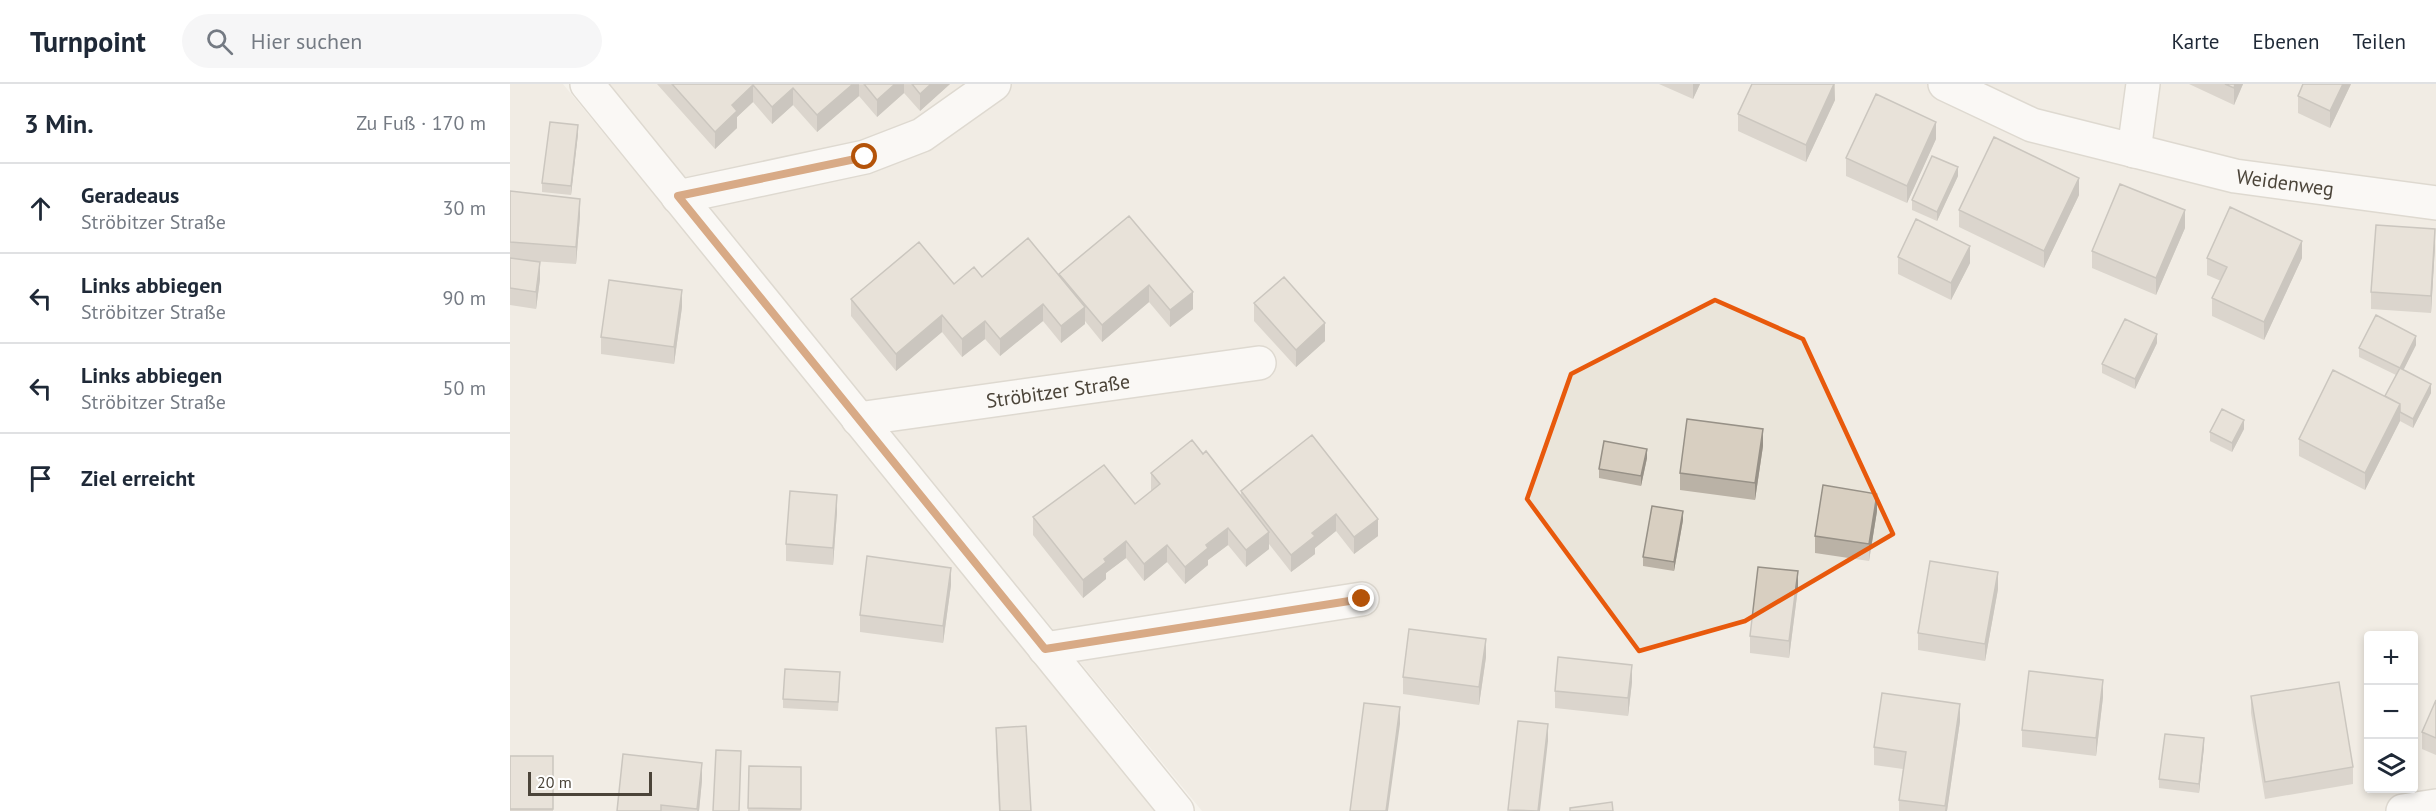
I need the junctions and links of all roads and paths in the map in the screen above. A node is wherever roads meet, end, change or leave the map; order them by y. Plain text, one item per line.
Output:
1 (587, 84) edge
2 (994, 84) edge
3 (1946, 84) edge
4 (2143, 84) edge
5 (2134, 150) junction
6 (678, 196) junction
7 (2436, 202) edge
8 (1259, 363) dead end
9 (858, 419) junction
10 (1362, 599) dead end
11 (1045, 649) junction
12 (2436, 806) edge
13 (1177, 811) edge
14 (2403, 811) edge

1 - 6 street
2 - 6 street
3 - 5 street, Weidenweg
4 - 5 street
5 - 7 street, Weidenweg
6 - 9 street
8 - 9 street, Ströbitzer Straße
9 - 11 street
10 - 11 street
11 - 13 street
12 - 14 street

